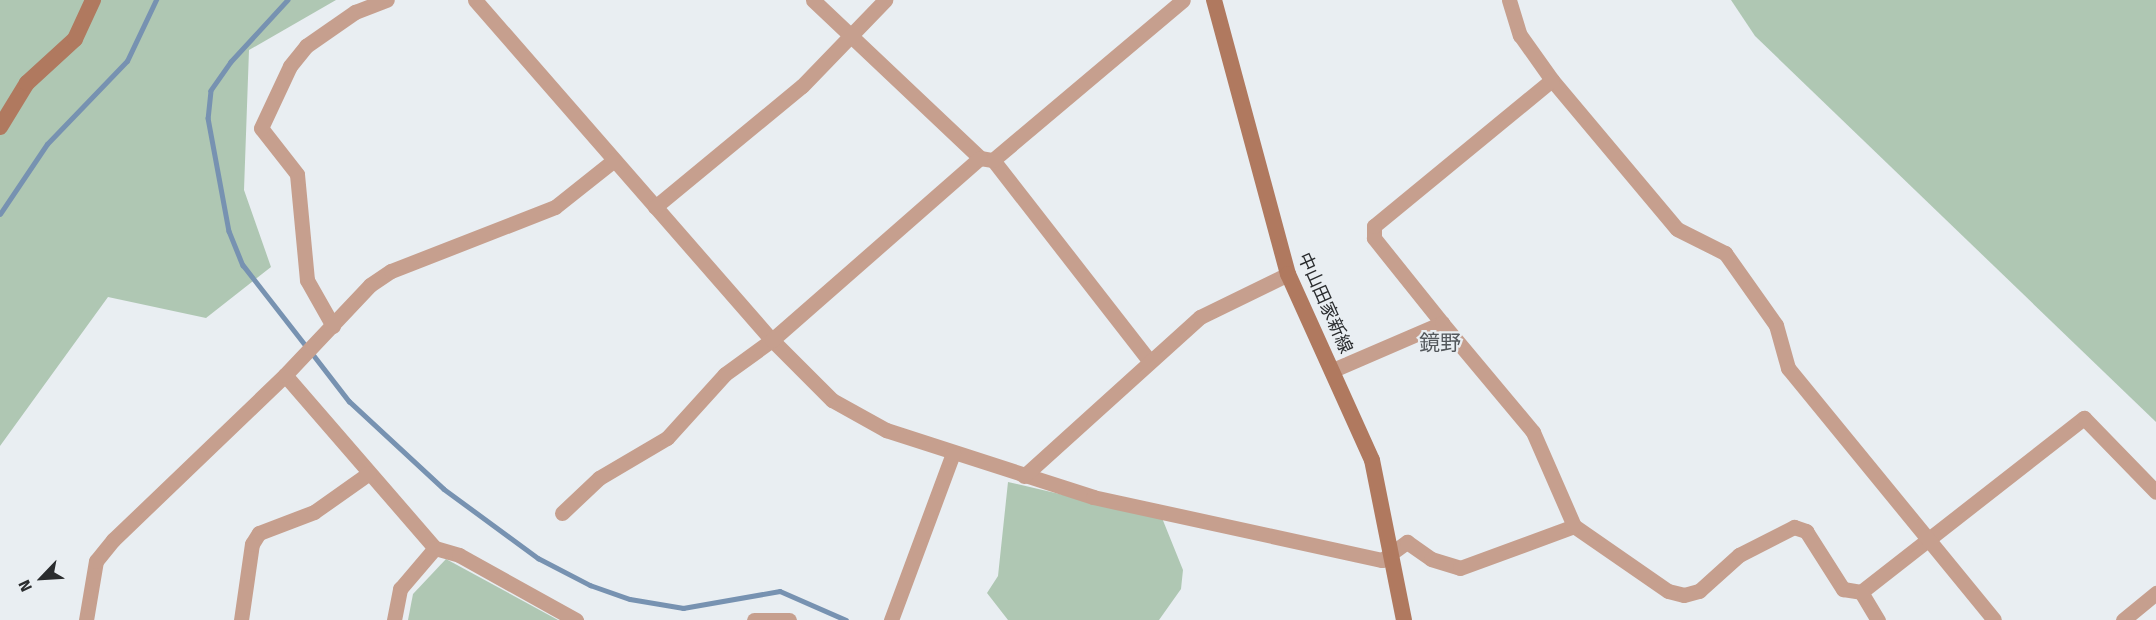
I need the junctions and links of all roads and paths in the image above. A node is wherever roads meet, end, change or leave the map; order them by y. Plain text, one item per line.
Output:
1 (93, 0) edge
2 (387, 0) edge
3 (475, 0) edge
4 (813, 0) edge
5 (885, 0) edge
6 (1183, 0) edge
7 (1214, 0) edge
8 (1509, 0) edge
9 (853, 34) junction
10 (1552, 80) junction
11 (0, 127) edge
12 (987, 159) junction
13 (614, 160) junction
14 (655, 207) junction
15 (1288, 274) junction
16 (1442, 323) junction
17 (333, 326) junction
18 (772, 340) junction
19 (1148, 359) junction
20 (1333, 370) junction
21 (285, 375) junction
22 (953, 453) junction
23 (369, 473) junction
24 (1024, 476) junction
25 (2156, 492) edge
26 (562, 513) dead end
27 (1574, 526) junction
28 (1928, 542) junction
29 (435, 548) junction
30 (1391, 553) junction
31 (1861, 592) junction
32 (2156, 593) edge
33 (86, 620) edge
34 (241, 620) edge
35 (394, 620) edge
36 (576, 620) edge
37 (754, 620) edge
38 (789, 620) edge
39 (891, 620) edge
40 (1404, 620) edge
41 (1878, 620) edge
42 (1994, 620) edge
43 (2123, 620) edge

1 - 11 main road
2 - 17 street
3 - 13 street
4 - 9 street
5 - 9 street
6 - 12 street
7 - 15 main road, 中山田家新線
8 - 10 street
9 - 12 street
9 - 14 street
10 - 16 street
10 - 28 street
12 - 18 street
12 - 19 street
13 - 14 street
13 - 17 street
14 - 18 street
15 - 19 street
15 - 20 main road, 中山田家新線
16 - 20 street
16 - 27 street
17 - 21 street
18 - 22 street
18 - 26 street
19 - 24 street
20 - 30 main road, 中山田家新線
21 - 23 street
21 - 33 street
22 - 24 street
22 - 39 street
23 - 29 street
23 - 34 street
24 - 30 street
25 - 28 street
27 - 30 street
27 - 31 street
28 - 31 street
28 - 42 street
29 - 35 street
29 - 36 street
30 - 40 main road, 中山田家新線
31 - 41 street
32 - 43 street
37 - 38 street

